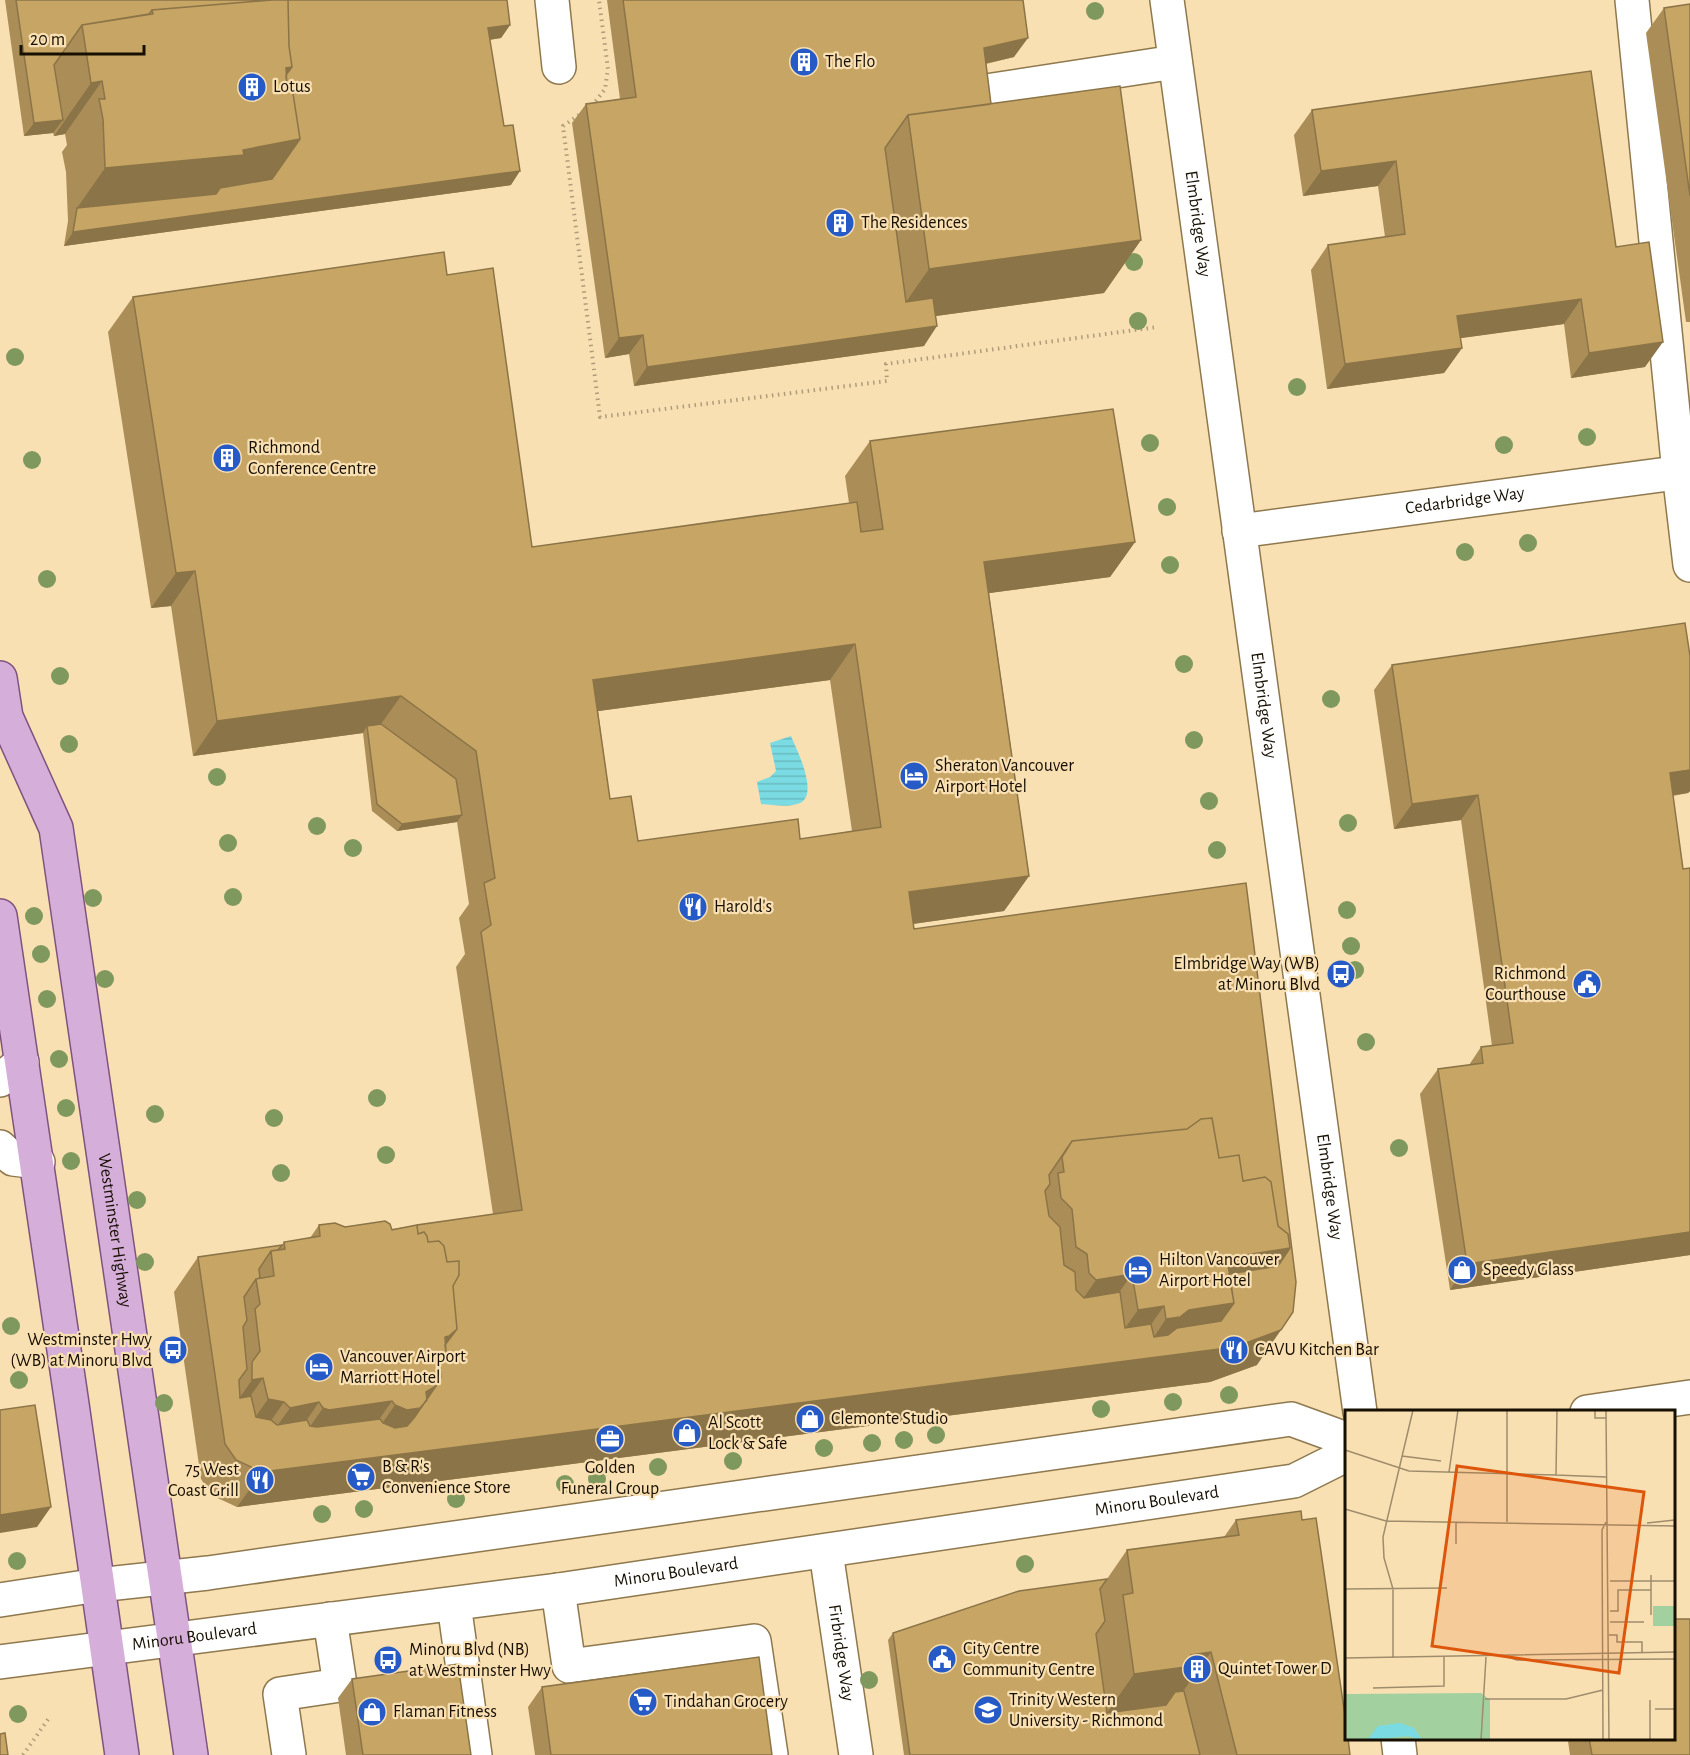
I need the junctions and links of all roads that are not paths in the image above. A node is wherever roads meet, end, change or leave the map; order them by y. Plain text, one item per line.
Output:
1 (552, 0) edge
2 (1167, 0) edge
3 (1632, 0) edge
4 (1175, 62) junction
5 (559, 67) dead end
6 (973, 93) edge
7 (1684, 472) edge
8 (1239, 531) junction
9 (1690, 565) edge
10 (0, 678) edge
11 (3, 727) edge
12 (0, 916) edge
13 (11, 1071) edge
14 (0, 1147) edge
15 (38, 1162) junction
16 (1690, 1397) edge
17 (1360, 1410) edge
18 (1601, 1410) edge
19 (1345, 1438) edge
20 (1345, 1456) edge
21 (826, 1552) junction
22 (166, 1577) junction
23 (98, 1585) junction
24 (558, 1590) junction
25 (0, 1600) edge
26 (454, 1604) junction
27 (330, 1619) junction
28 (174, 1640) junction
29 (105, 1648) junction
30 (0, 1662) edge
31 (462, 1666) junction
32 (429, 1671) edge
33 (373, 1680) edge
34 (340, 1685) junction
35 (1398, 1740) edge
36 (122, 1755) edge
37 (191, 1755) edge
38 (289, 1755) edge
39 (475, 1755) edge
40 (771, 1755) edge
41 (856, 1755) edge
42 (1400, 1755) edge

1 - 5 street
2 - 4 street, Elmbridge Way
3 - 7 street
4 - 6 street
4 - 8 street, Elmbridge Way
7 - 8 street, Cedarbridge Way
7 - 9 street
8 - 17 street, Elmbridge Way
10 - 11 main road, Westminster Highway
11 - 22 main road, Westminster Highway
12 - 13 main road
13 - 15 main road
14 - 15 street
15 - 23 main road
16 - 18 street
19 - 22 street
20 - 21 street, Minoru Boulevard
21 - 24 street, Minoru Boulevard
21 - 41 street, Firbridge Way
22 - 23 street
22 - 28 main road, Westminster Highway
23 - 25 street
23 - 29 main road
24 - 26 street, Minoru Boulevard
24 - 40 street
26 - 27 street, Minoru Boulevard
26 - 31 street
27 - 28 street, Minoru Boulevard
27 - 34 street
28 - 29 street, Minoru Boulevard
28 - 37 main road, Westminster Highway
29 - 30 street, Minoru Boulevard
29 - 36 main road
31 - 32 street
31 - 39 street
33 - 34 street
34 - 38 street
35 - 42 street

